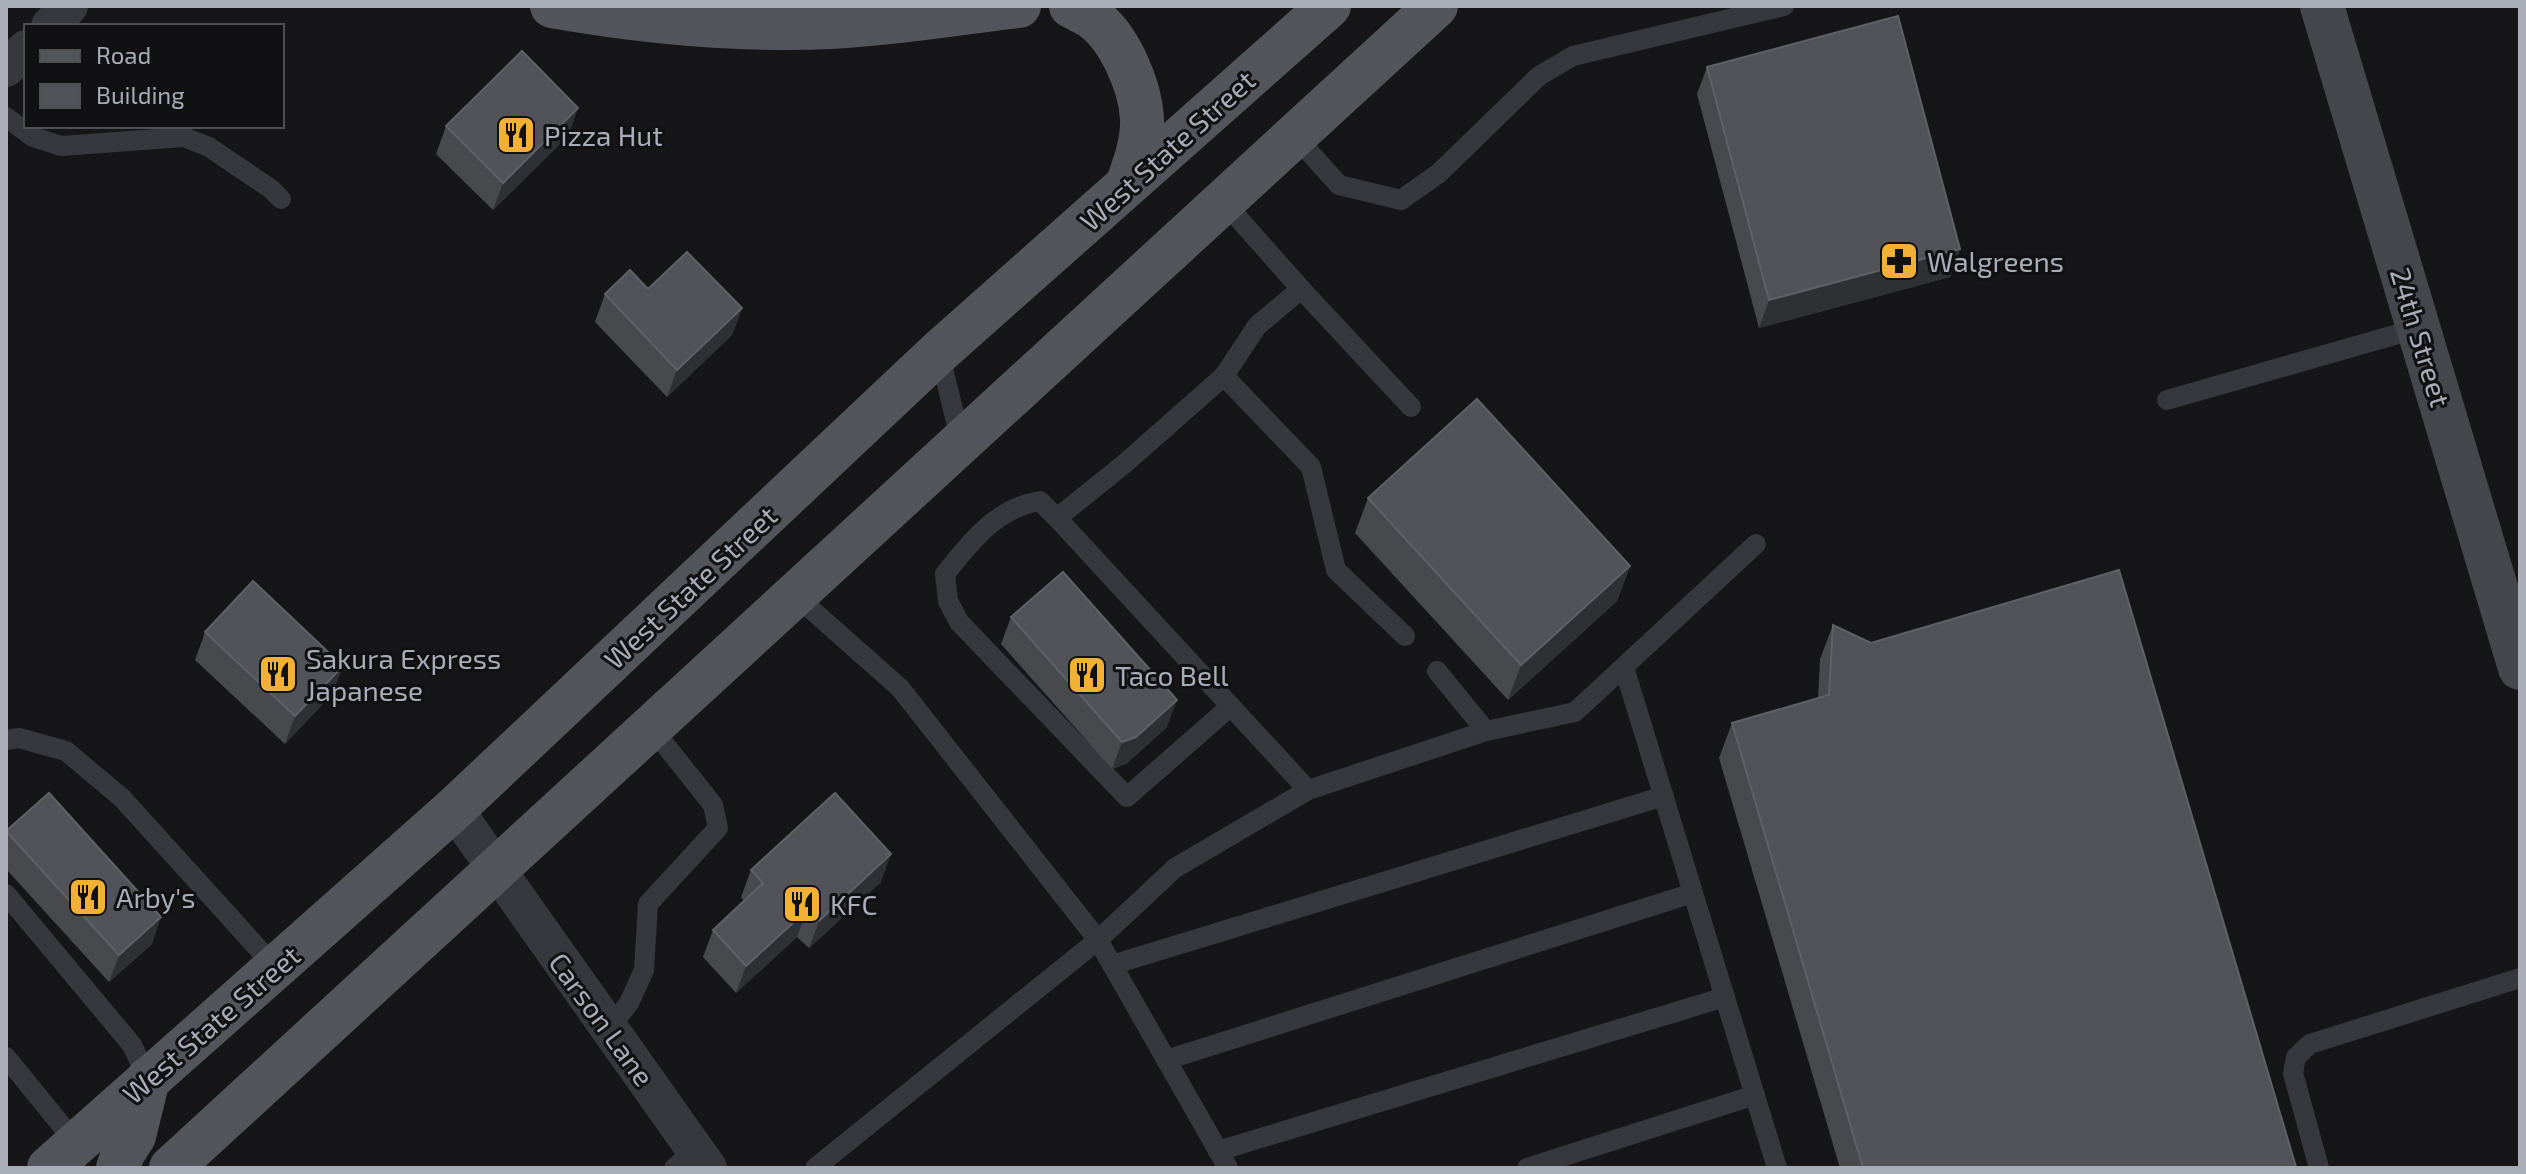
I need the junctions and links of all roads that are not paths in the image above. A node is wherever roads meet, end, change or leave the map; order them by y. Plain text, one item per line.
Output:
1 (69, 6) edge
2 (552, 6) edge
3 (1019, 6) edge
4 (1071, 6) edge
5 (1329, 6) edge
6 (1436, 6) edge
7 (1784, 6) edge
8 (2322, 6) edge
9 (52, 24) edge
10 (24, 51) edge
11 (6, 68) edge
12 (6, 117) edge
13 (1294, 135) junction
14 (1127, 185) junction
15 (281, 199) dead end
16 (1224, 202) junction
17 (1301, 289) junction
18 (2419, 328) junction
19 (939, 352) junction
20 (1224, 376) junction
21 (2167, 400) dead end
22 (1411, 407) dead end
23 (961, 442) junction
24 (1057, 518) junction
25 (1756, 544) dead end
26 (795, 595) junction
27 (1405, 636) dead end
28 (1624, 667) junction
29 (2520, 668) edge
30 (1437, 671) dead end
31 (1231, 706) junction
32 (651, 727) junction
33 (1486, 731) junction
34 (6, 740) edge
35 (1308, 790) junction
36 (1664, 796) junction
37 (454, 809) junction
38 (496, 871) junction
39 (1693, 893) junction
40 (6, 894) edge
41 (1098, 940) junction
42 (1112, 965) junction
43 (275, 967) junction
44 (2520, 978) edge
45 (1725, 997) junction
46 (609, 1028) junction
47 (6, 1057) edge
48 (1166, 1060) junction
49 (148, 1079) junction
50 (1755, 1095) junction
51 (1223, 1159) edge
52 (66, 1160) edge
53 (693, 1162) edge
54 (118, 1168) edge
55 (171, 1168) edge
56 (815, 1168) edge
57 (1527, 1168) edge
58 (1777, 1168) edge
59 (2319, 1168) edge

1 - 9 street
2 - 3 main road
4 - 14 main road
5 - 14 main road, West State Street
6 - 13 main road
7 - 13 lane
8 - 18 street, 24th Street
10 - 11 street
12 - 15 lane
13 - 16 main road
14 - 19 main road, West State Street
16 - 17 lane
16 - 23 main road
17 - 20 lane
17 - 22 lane
18 - 21 lane
18 - 29 street, 24th Street
19 - 23 lane
19 - 37 main road, West State Street
20 - 24 lane
20 - 27 lane
23 - 26 main road
24 - 31 lane
24 - 31 lane
25 - 28 lane
26 - 32 main road
26 - 41 lane
28 - 33 lane
28 - 36 lane
30 - 33 lane
31 - 35 lane
32 - 38 main road
32 - 46 lane
33 - 35 lane
34 - 43 lane
35 - 41 lane
36 - 39 lane
36 - 42 lane
37 - 38 street, Carson Lane
37 - 43 main road, West State Street
38 - 46 street, Carson Lane
38 - 55 main road
39 - 45 lane
39 - 48 lane
40 - 49 lane
41 - 42 lane
41 - 56 lane
42 - 48 lane
43 - 49 main road, West State Street
44 - 59 lane
45 - 50 lane
45 - 51 lane
46 - 53 street, Carson Lane
47 - 52 lane
48 - 51 lane
49 - 52 main road, West State Street
49 - 54 main road
50 - 57 lane
50 - 58 lane

